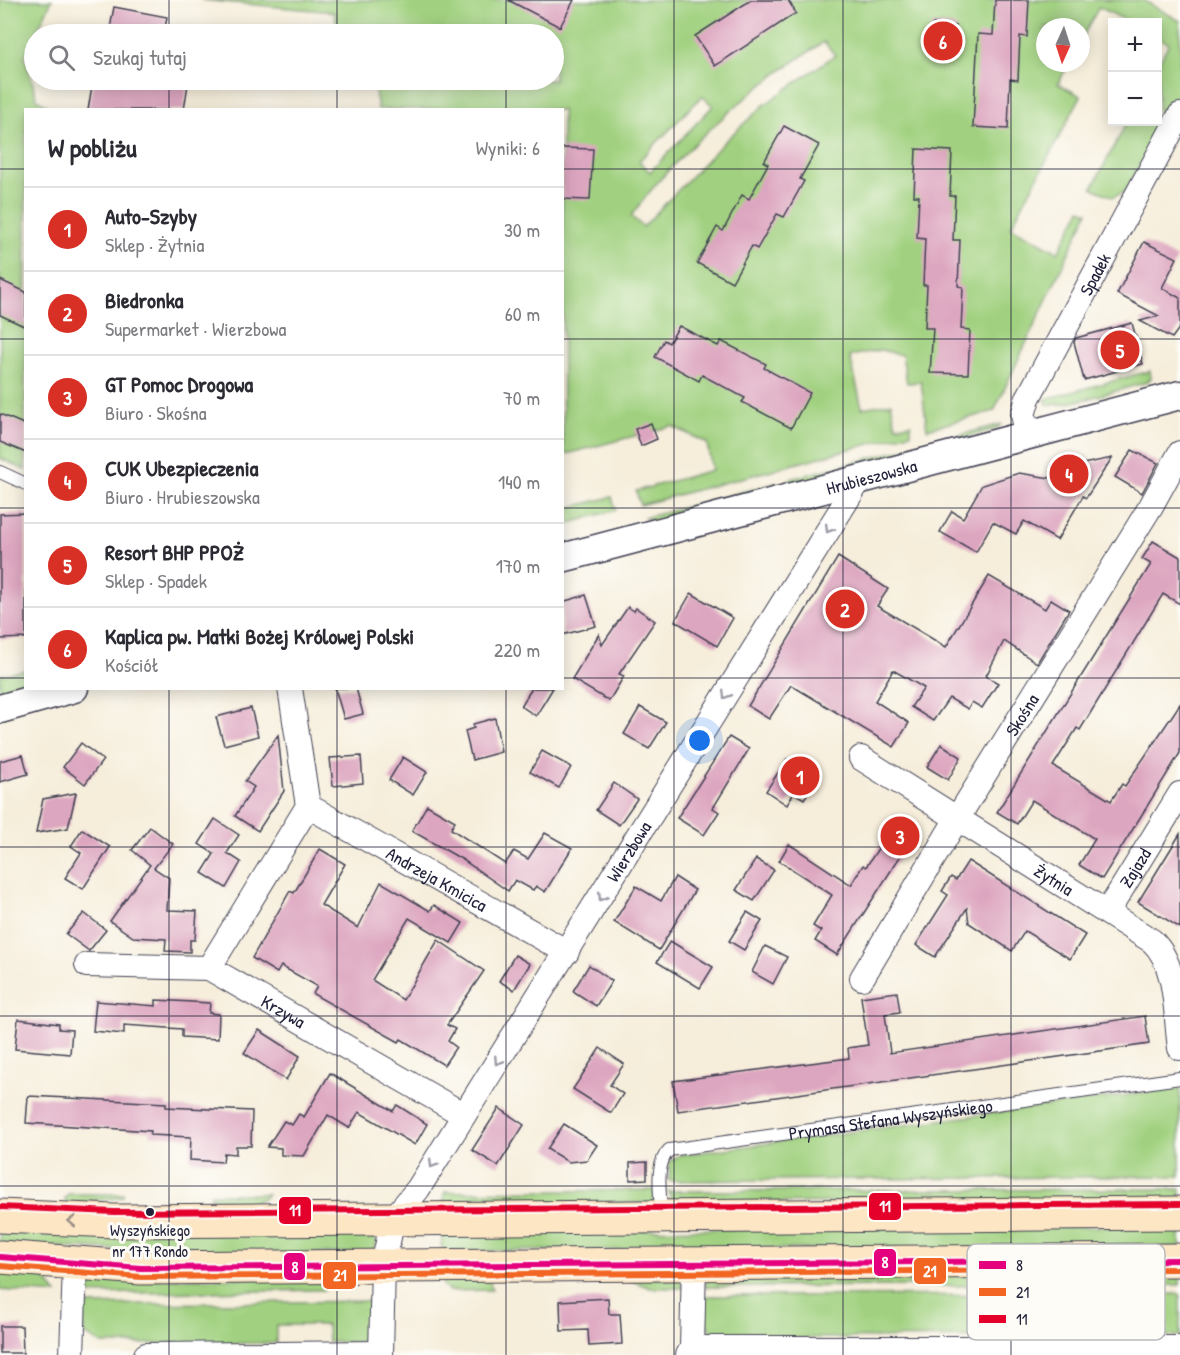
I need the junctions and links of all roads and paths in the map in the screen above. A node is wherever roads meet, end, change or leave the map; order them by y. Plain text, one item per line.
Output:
1 (1180, 115) edge
2 (1180, 395) edge
3 (1028, 436) junction
4 (1180, 453) edge
5 (0, 472) edge
6 (860, 479) junction
7 (24, 483) edge
8 (564, 557) edge
9 (67, 690) edge
10 (290, 690) edge
11 (0, 709) edge
12 (861, 758) dead end
13 (1180, 794) edge
14 (308, 806) junction
15 (958, 817) junction
16 (1108, 911) junction
17 (567, 952) junction
18 (87, 965) dead end
19 (209, 968) junction
20 (862, 978) dead end
21 (1180, 1048) edge
22 (1180, 1078) edge
23 (464, 1115) junction
24 (1180, 1213) edge
25 (0, 1216) edge
26 (661, 1216) junction
27 (393, 1219) junction
28 (0, 1257) edge
29 (1165, 1260) edge
30 (1180, 1260) edge
31 (967, 1261) edge
32 (694, 1262) junction
33 (75, 1264) junction
34 (382, 1265) junction
35 (1180, 1348) edge
36 (690, 1352) edge
37 (1135, 1352) edge
38 (381, 1354) edge
39 (72, 1355) edge
40 (146, 1355) edge

1 - 3 street, Spadek
2 - 3 street, Hrubieszowska
3 - 6 street, Hrubieszowska
4 - 15 street, Skośna
5 - 7 lane
6 - 8 street, Hrubieszowska
6 -> 17 street, Wierzbowa
9 - 11 street
10 - 14 street
12 - 15 street, Żytnia
13 - 16 street, Zajazd
14 - 17 street, Andrzeja Kmicica
14 - 19 street
15 - 16 street, Żytnia
15 - 20 street, Skośna
16 - 21 street, Żytnia
17 -> 23 street, Wierzbowa
18 - 19 street, Krzywa
19 - 23 street, Krzywa
22 - 26 lane, Prymasa Stefana Wyszyńskiego
23 -> 27 street, Wierzbowa
24 - 26 main road
27 -> 25 main road
26 - 27 main road
27 - 34 street
28 - 33 main road
29 - 30 main road
31 - 32 main road
32 - 34 main road
32 - 36 street
33 - 34 main road
33 - 39 street
34 - 38 street
35 - 37 street
36 - 37 street
38 - 40 street

